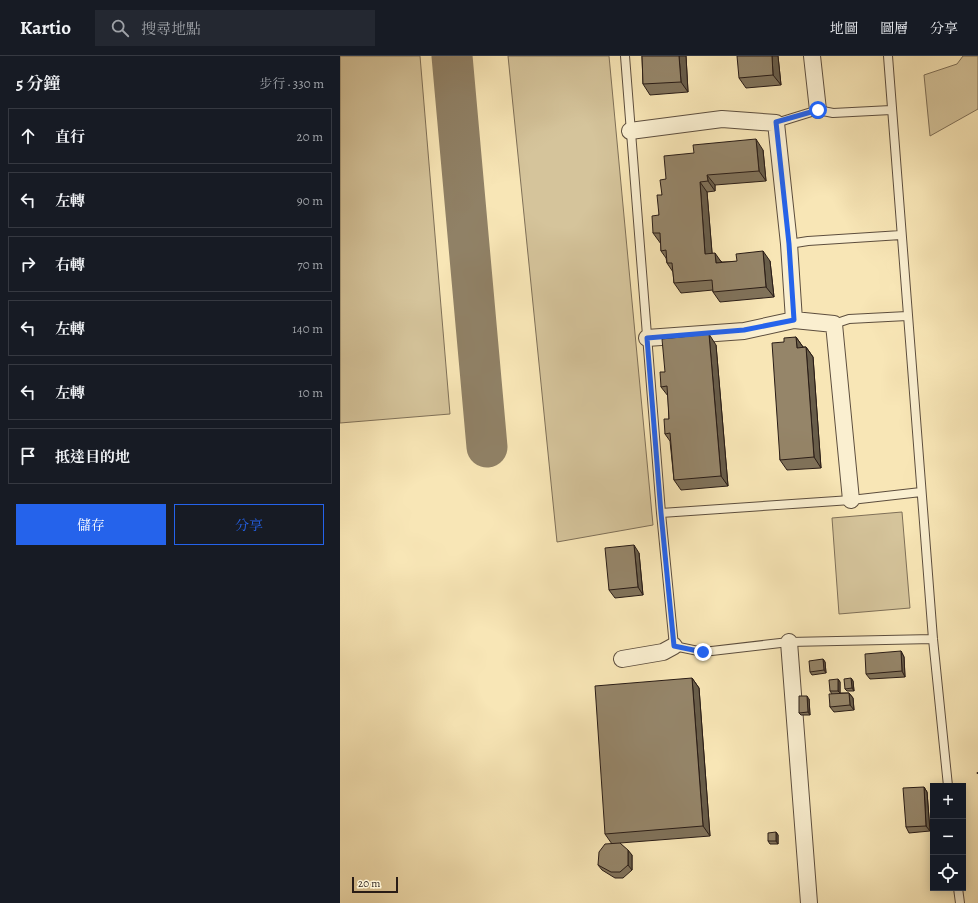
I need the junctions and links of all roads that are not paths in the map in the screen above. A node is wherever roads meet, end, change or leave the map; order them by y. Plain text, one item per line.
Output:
1 (625, 56) edge
2 (812, 56) edge
3 (888, 56) edge
4 (818, 110) junction
5 (891, 110) junction
6 (776, 122) junction
7 (630, 131) junction
8 (901, 235) junction
9 (789, 244) junction
10 (907, 316) junction
11 (794, 320) junction
12 (834, 324) junction
13 (647, 338) junction
14 (921, 492) junction
15 (851, 500) junction
16 (661, 513) junction
17 (933, 639) junction
18 (789, 642) junction
19 (674, 646) junction
20 (622, 659) dead end
21 (948, 783) edge
22 (958, 891) edge
23 (809, 903) edge
24 (960, 903) edge

1 - 7 lane
2 - 4 street
3 - 5 lane
4 - 5 lane
4 - 6 lane
5 - 8 lane
6 - 7 street
6 - 9 street
7 - 13 lane
8 - 9 lane
8 - 10 lane
9 - 11 street
10 - 12 lane
10 - 14 lane
11 - 12 street
11 - 13 street
12 - 15 street
13 - 16 lane
14 - 15 lane
14 - 17 lane
15 - 16 lane
16 - 19 lane
17 - 18 lane
17 - 21 lane
18 - 19 lane
18 - 23 street
19 - 20 street
22 - 24 lane

